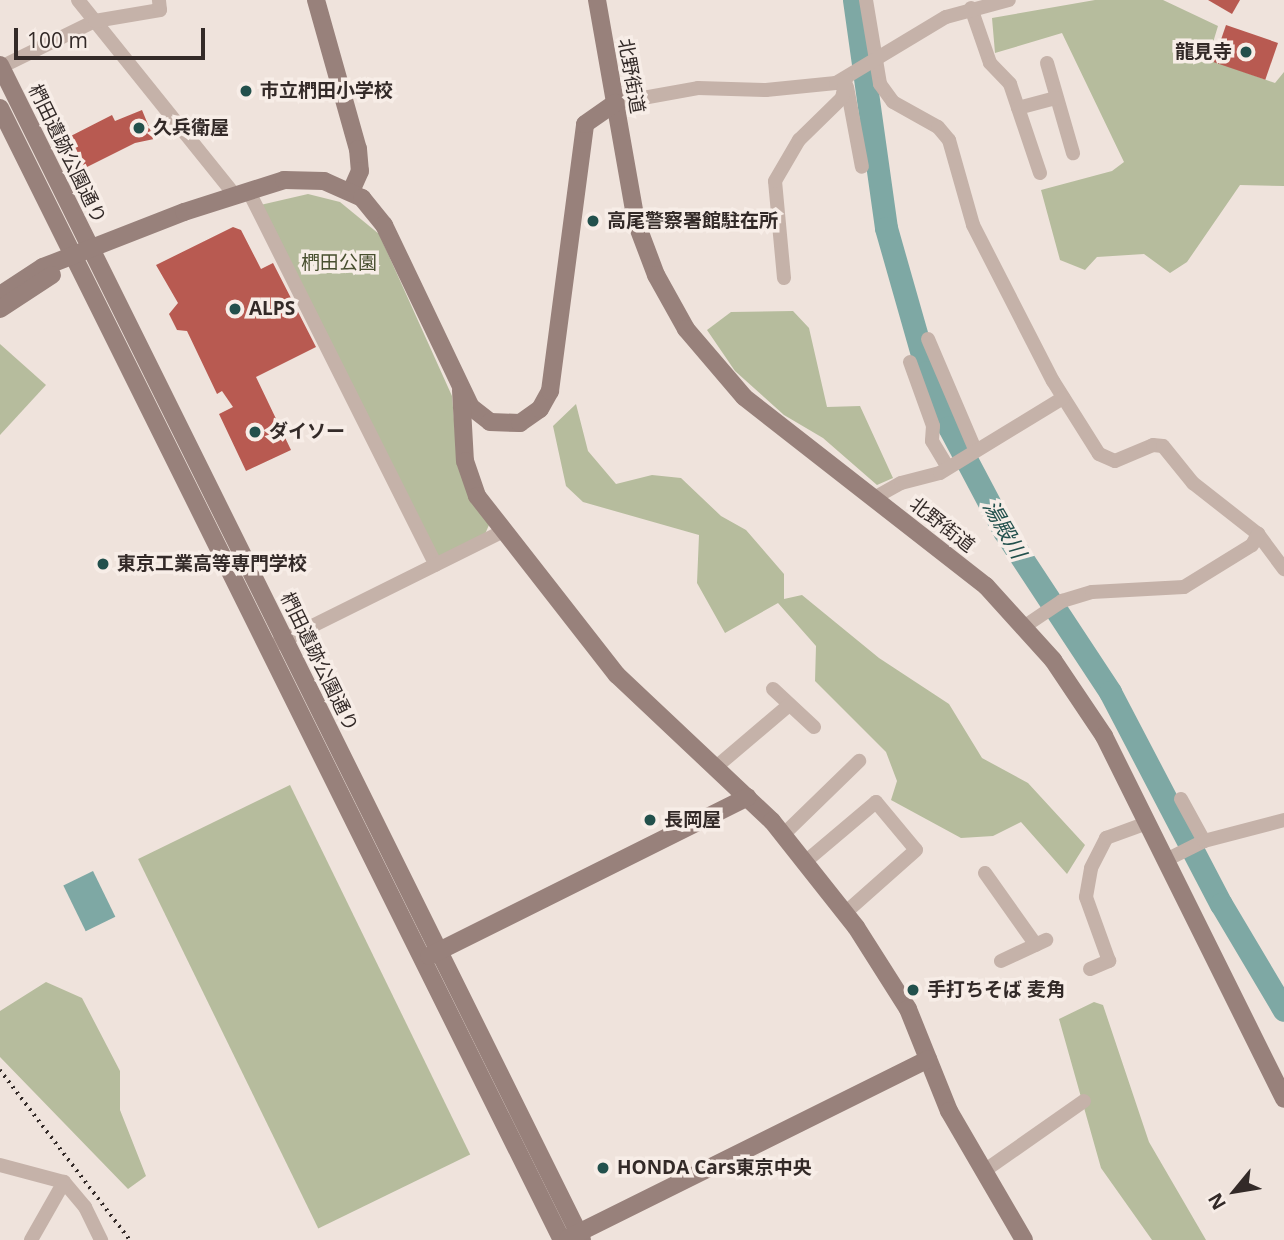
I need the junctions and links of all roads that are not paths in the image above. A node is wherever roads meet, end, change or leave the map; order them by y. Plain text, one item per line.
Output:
1 (79, 0) edge
2 (159, 0) edge
3 (316, 0) edge
4 (597, 0) edge
5 (866, 0) edge
6 (1009, 0) edge
7 (975, 5) edge
8 (95, 21) junction
9 (872, 60) junction
10 (1047, 63) dead end
11 (0, 66) edge
12 (848, 81) junction
13 (1056, 98) junction
14 (615, 103) junction
15 (0, 108) edge
16 (1018, 108) junction
17 (1073, 153) dead end
18 (862, 167) dead end
19 (1040, 173) dead end
20 (351, 191) junction
21 (241, 192) junction
22 (91, 249) junction
23 (73, 257) junction
24 (783, 278) dead end
25 (0, 295) edge
26 (0, 309) edge
27 (928, 339) dead end
28 (910, 362) dead end
29 (461, 390) junction
30 (1063, 398) junction
31 (974, 450) junction
32 (951, 466) junction
33 (874, 498) junction
34 (504, 531) junction
35 (1258, 534) junction
36 (436, 565) junction
37 (1284, 569) edge
38 (1025, 626) junction
39 (285, 640) junction
40 (268, 648) junction
41 (773, 689) dead end
42 (789, 705) junction
43 (814, 727) dead end
44 (859, 761) dead end
45 (716, 767) junction
46 (748, 797) junction
47 (1181, 799) dead end
48 (1284, 820) edge
49 (1147, 823) junction
50 (783, 834) junction
51 (1203, 842) junction
52 (1174, 855) junction
53 (805, 862) junction
54 (985, 873) dead end
55 (845, 913) junction
56 (439, 950) junction
57 (422, 959) junction
58 (1002, 961) dead end
59 (1090, 969) dead end
60 (928, 1059) junction
61 (1284, 1099) edge
62 (1084, 1101) dead end
63 (0, 1165) edge
64 (984, 1171) junction
65 (64, 1182) junction
66 (572, 1238) edge
67 (31, 1240) edge
68 (101, 1240) edge
69 (1024, 1240) edge

1 - 8 street
2 - 8 street
3 - 20 street
4 - 14 street, 北野街道
5 - 9 street
6 - 7 street
7 - 9 street
7 - 16 street
8 - 11 street
8 - 21 street
9 - 12 street
9 - 30 street
10 - 13 street
11 - 22 street, 椚田遺跡公園通り
12 - 14 street
12 - 18 street
12 - 24 street
13 - 16 street
13 - 17 street
14 - 29 street
14 - 33 street, 北野街道
15 - 23 street, 椚田遺跡公園通り
16 - 19 street
20 - 21 street
20 - 29 street
21 - 22 street
21 - 36 street
22 - 23 street
22 - 39 street, 椚田遺跡公園通り
23 - 25 street
23 - 26 street
23 - 40 street, 椚田遺跡公園通り
27 - 31 street
28 - 32 street
29 - 34 street
30 - 31 street
30 - 35 street
31 - 32 street
32 - 33 street
33 - 38 street, 北野街道
34 - 36 street
34 - 45 street
35 - 37 street
35 - 38 street
36 - 39 street
38 - 49 street, 北野街道
39 - 40 street
39 - 56 street, 椚田遺跡公園通り
40 - 57 street, 椚田遺跡公園通り
41 - 42 street
42 - 43 street
42 - 45 street
44 - 50 street
45 - 46 street
46 - 50 street
46 - 56 street
47 - 51 street
48 - 51 street
49 - 52 street, 北野街道
49 - 59 street
50 - 53 street
51 - 52 street
52 - 61 street, 北野街道
53 - 55 street
53 - 55 street
54 - 58 street
55 - 60 street
56 - 57 street
56 - 66 street, 椚田遺跡公園通り
57 - 66 street, 椚田遺跡公園通り
60 - 64 street
60 - 66 street
62 - 64 street
63 - 65 street
64 - 69 street
65 - 67 street
65 - 68 street

